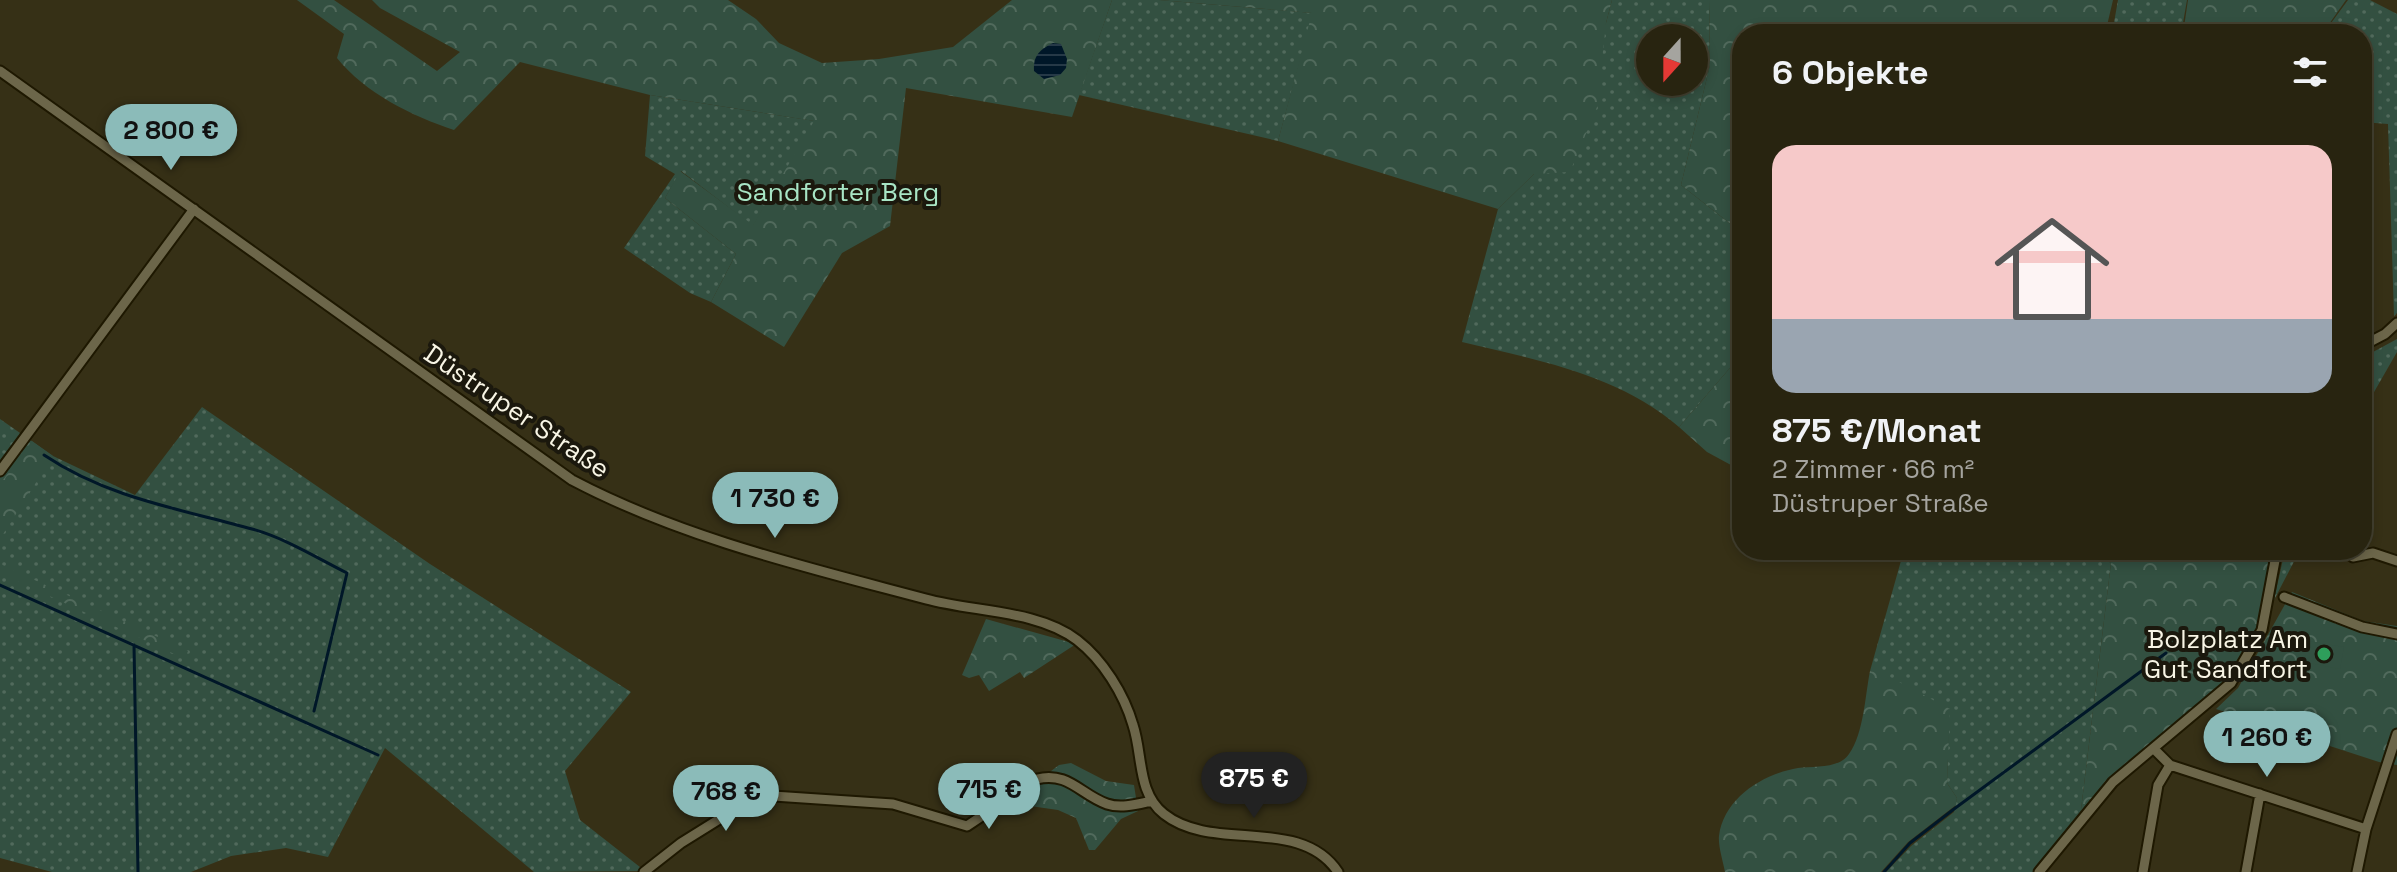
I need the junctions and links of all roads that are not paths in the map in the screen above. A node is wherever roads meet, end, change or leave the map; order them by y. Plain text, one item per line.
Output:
1 (0, 71) edge
2 (194, 209) junction
3 (2397, 323) edge
4 (2372, 341) edge
5 (0, 471) edge
6 (2372, 553) edge
7 (2275, 560) edge
8 (2397, 561) edge
9 (2284, 597) dead end
10 (2397, 634) edge
11 (2397, 734) edge
12 (2155, 750) junction
13 (2170, 765) junction
14 (2260, 794) junction
15 (1152, 801) junction
16 (2366, 829) junction
17 (644, 872) edge
18 (1338, 872) edge
19 (2039, 872) edge
20 (2143, 872) edge
21 (2246, 872) edge
22 (2357, 872) edge

1 - 2 street, Düstruper Straße
2 - 5 street
2 - 15 street, Düstruper Straße
3 - 4 street
6 - 8 street
7 - 12 street
9 - 10 street
11 - 16 street
12 - 13 street
12 - 19 street
13 - 14 street
13 - 20 street
14 - 16 street
14 - 21 street
15 - 17 street
15 - 18 street
16 - 22 street

